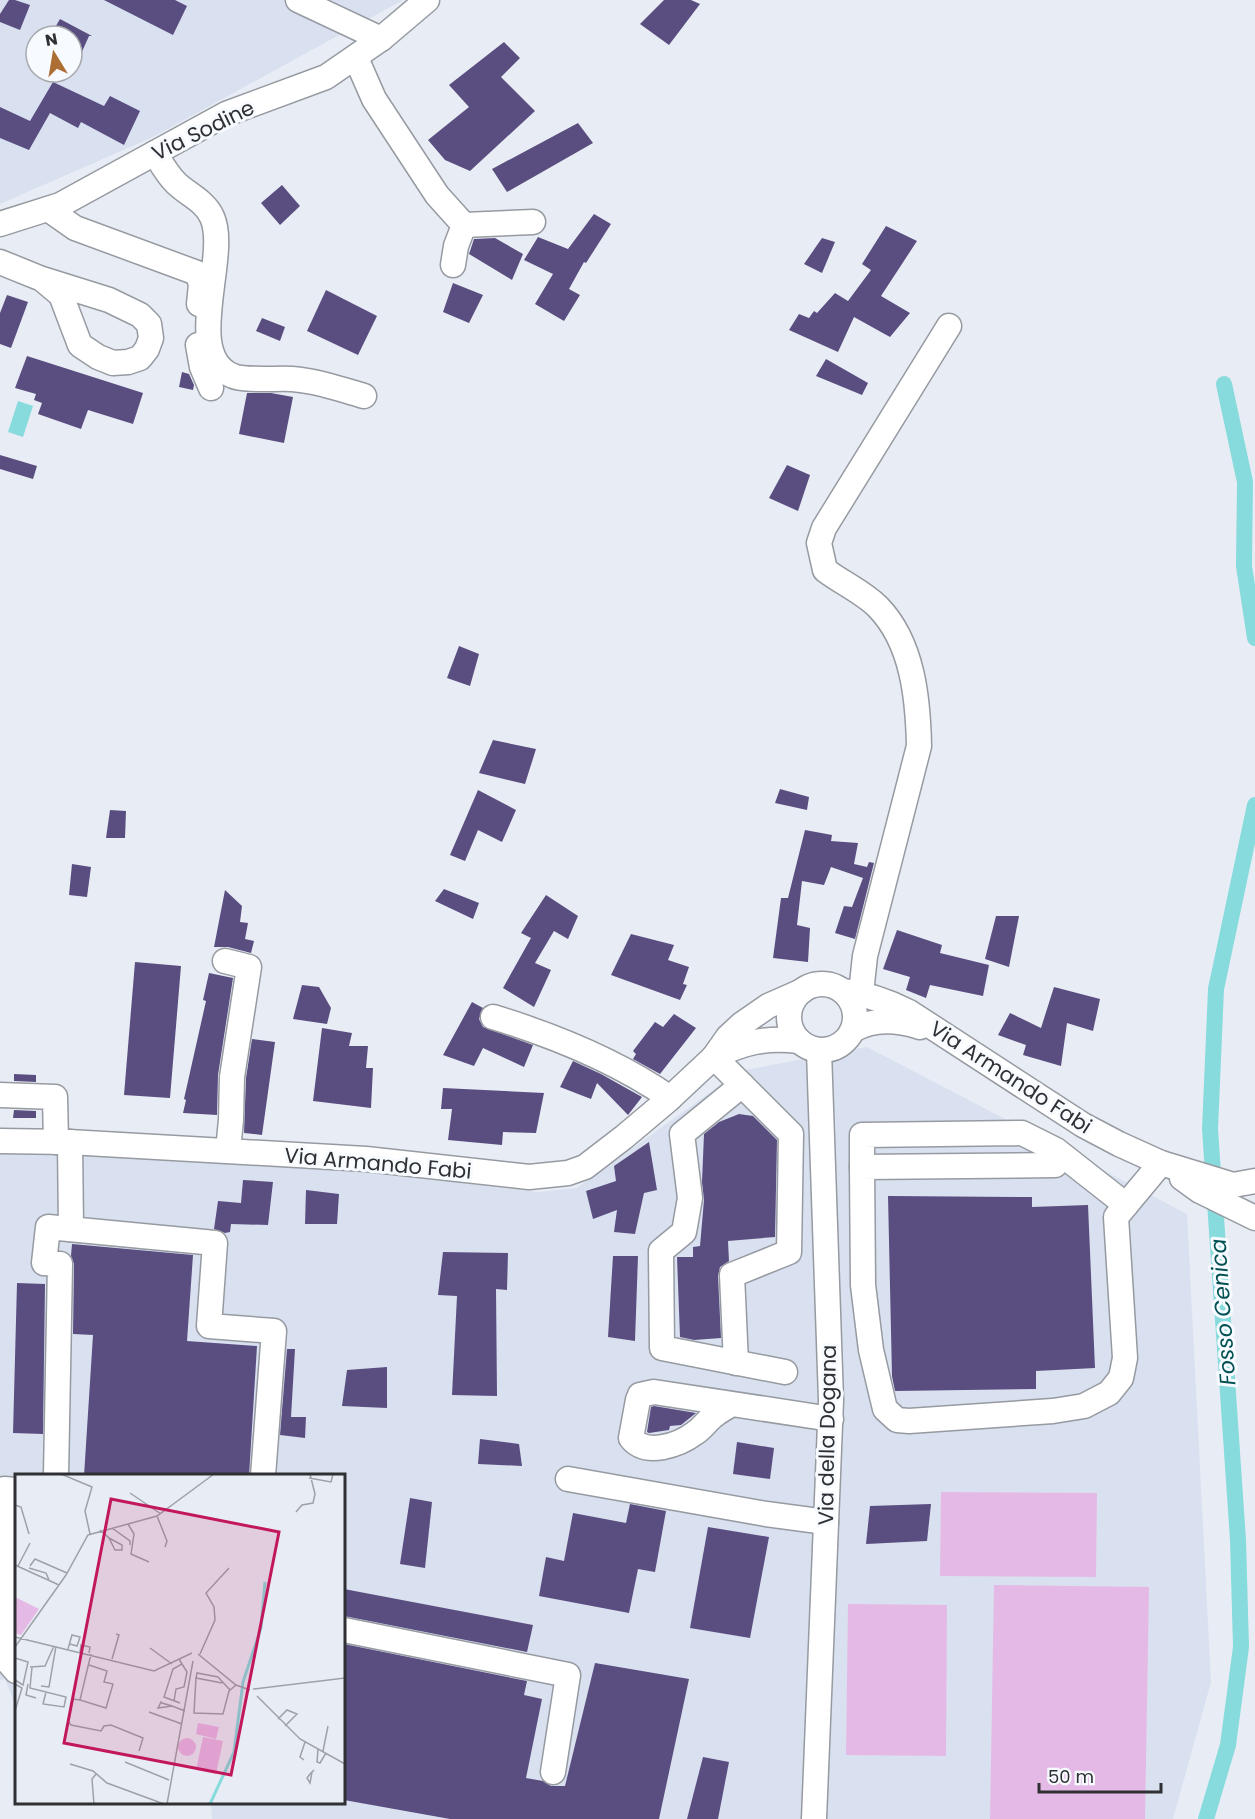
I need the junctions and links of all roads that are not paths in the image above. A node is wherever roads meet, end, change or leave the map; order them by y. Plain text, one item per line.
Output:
1 (298, 0) edge
2 (427, 0) edge
3 (381, 39) junction
4 (356, 58) junction
5 (155, 153) junction
6 (48, 209) junction
7 (532, 222) dead end
8 (0, 224) edge
9 (464, 225) junction
10 (0, 262) edge
11 (453, 265) dead end
12 (42, 279) dead end
13 (949, 326) dead end
14 (211, 388) dead end
15 (364, 396) dead end
16 (225, 961) dead end
17 (802, 991) junction
18 (852, 992) junction
19 (493, 1017) dead end
20 (853, 1030) junction
21 (945, 1035) junction
22 (809, 1046) junction
23 (714, 1057) junction
24 (742, 1085) junction
25 (0, 1095) edge
26 (670, 1098) junction
27 (0, 1141) edge
28 (63, 1142) junction
29 (228, 1150) junction
30 (1161, 1163) junction
31 (1055, 1165) dead end
32 (862, 1167) junction
33 (1197, 1183) junction
34 (1244, 1183) edge
35 (1126, 1205) junction
36 (1255, 1218) edge
37 (71, 1229) junction
38 (736, 1363) junction
39 (785, 1372) dead end
40 (732, 1404) dead end
41 (831, 1419) junction
42 (56, 1474) edge
43 (263, 1474) edge
44 (568, 1479) dead end
45 (15, 1490) edge
46 (826, 1522) junction
47 (345, 1630) edge
48 (15, 1670) edge
49 (553, 1772) dead end
50 (814, 1819) edge

1 - 3 street
2 - 3 street, Via Sodine
3 - 4 street, Via Sodine
4 - 5 street, Via Sodine
4 - 9 street
5 - 6 street, Via Sodine
5 - 15 street
6 - 8 street, Via Sodine
6 - 14 street
7 - 9 street
9 - 11 street
10 - 12 street
13 - 18 street
16 - 29 street
17 - 18 street
17 - 22 street
17 - 23 street
18 - 20 street
18 - 21 street, Via Armando Fabi
19 - 26 street
20 - 21 street
20 - 22 street
21 - 30 street, Via Armando Fabi
22 - 23 street
22 - 41 street, Via della Dogana
23 - 24 street
23 - 26 street, Via Armando Fabi
24 - 38 street
24 - 38 street
25 - 28 street
26 - 29 street, Via Armando Fabi
27 - 28 street, Via Armando Fabi
28 - 29 street, Via Armando Fabi
28 - 37 street
30 - 33 street, Via Armando Fabi
30 - 35 street
31 - 32 street
32 - 35 street
32 - 35 street
33 - 34 street, Via Armando Fabi
33 - 36 street, Via Armando Fabi
37 - 42 street
37 - 43 street
38 - 39 street
40 - 41 street
41 - 46 street, Via della Dogana
44 - 46 street
45 - 48 street
46 - 50 street, Via della Dogana
47 - 49 street

